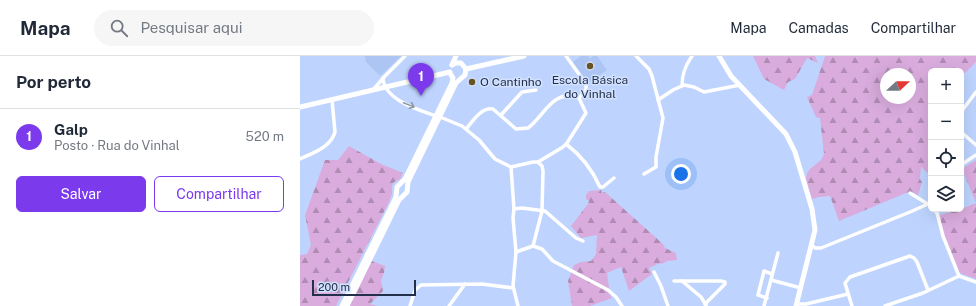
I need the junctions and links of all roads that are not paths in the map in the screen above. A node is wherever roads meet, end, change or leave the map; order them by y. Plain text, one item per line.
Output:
1 (405, 56) edge
2 (456, 56) edge
3 (460, 56) edge
4 (524, 56) edge
5 (566, 56) edge
6 (636, 56) edge
7 (692, 56) edge
8 (719, 56) edge
9 (461, 63) junction
10 (452, 65) junction
11 (466, 69) junction
12 (451, 74) junction
13 (383, 78) junction
14 (461, 78) junction
15 (740, 85) junction
16 (682, 86) junction
17 (386, 87) junction
18 (373, 90) junction
19 (536, 90) dead end
20 (975, 95) edge
21 (579, 98) junction
22 (332, 100) junction
23 (658, 100) junction
24 (300, 107) edge
25 (964, 108) edge
26 (500, 115) junction
27 (438, 116) junction
28 (466, 129) junction
29 (964, 135) edge
30 (566, 144) junction
31 (976, 145) edge
32 (976, 155) edge
33 (300, 158) edge
34 (538, 162) junction
35 (964, 163) edge
36 (512, 168) junction
37 (644, 174) dead end
38 (614, 178) dead end
39 (400, 185) junction
40 (408, 189) junction
41 (397, 192) junction
42 (910, 193) dead end
43 (403, 196) junction
44 (928, 204) edge
45 (928, 206) edge
46 (514, 209) junction
47 (542, 211) junction
48 (936, 212) edge
49 (583, 241) dead end
50 (812, 245) junction
51 (533, 246) junction
52 (516, 252) junction
53 (778, 252) dead end
54 (654, 272) dead end
55 (772, 274) junction
56 (959, 276) junction
57 (771, 280) junction
58 (674, 281) dead end
59 (682, 281) junction
60 (976, 282) edge
61 (465, 284) junction
62 (513, 288) junction
63 (801, 288) junction
64 (928, 290) junction
65 (848, 294) junction
66 (767, 298) junction
67 (706, 305) edge
68 (796, 305) edge
69 (342, 306) edge
70 (346, 306) edge
71 (410, 306) edge
72 (449, 306) edge
73 (518, 306) edge
74 (622, 306) edge
75 (668, 306) edge
76 (764, 306) edge
77 (852, 306) edge
78 (885, 306) edge

1 - 13 street
2 - 10 main road
3 - 9 main road
4 - 11 main road
5 - 21 street
6 - 23 street
7 - 16 street
8 - 15 main road
9 - 10 main road
9 - 11 main road
10 - 12 main road
11 - 14 main road
12 - 14 main road
12 - 17 main road
12 - 27 main road
13 - 17 street
13 - 18 street
14 - 27 main road
15 - 16 street
15 - 50 main road
16 - 23 street
17 - 18 main road
17 -> 27 street
18 - 22 main road
19 - 26 street
20 - 25 street
21 - 26 street
21 - 30 street
22 - 24 main road
22 - 33 street
23 - 37 street
26 - 28 street
27 - 28 street
27 - 39 main road
27 - 40 main road
28 - 36 street
29 - 31 street
30 - 34 street
30 - 38 street
32 - 35 street
34 - 36 street
34 - 47 street
36 - 46 street
39 - 40 main road
39 - 41 main road
40 - 43 main road
41 - 43 main road
41 - 69 main road
42 - 44 street
43 - 70 main road
45 - 50 street
46 - 47 street
46 - 52 street
47 - 49 street
47 - 51 street
48 - 56 street
50 - 63 main road
51 - 52 street
51 - 74 street
52 - 62 street
53 - 55 street
54 - 75 street
55 - 57 street
55 - 66 street
56 - 60 street
56 - 64 street
57 - 63 street
57 - 66 street
58 - 59 street
59 - 67 street
59 - 67 street
61 - 62 street
61 - 71 street
61 - 72 street
62 - 73 street
63 - 68 main road
64 - 65 street
64 - 78 street
65 - 68 street
65 - 77 street
66 - 76 street

